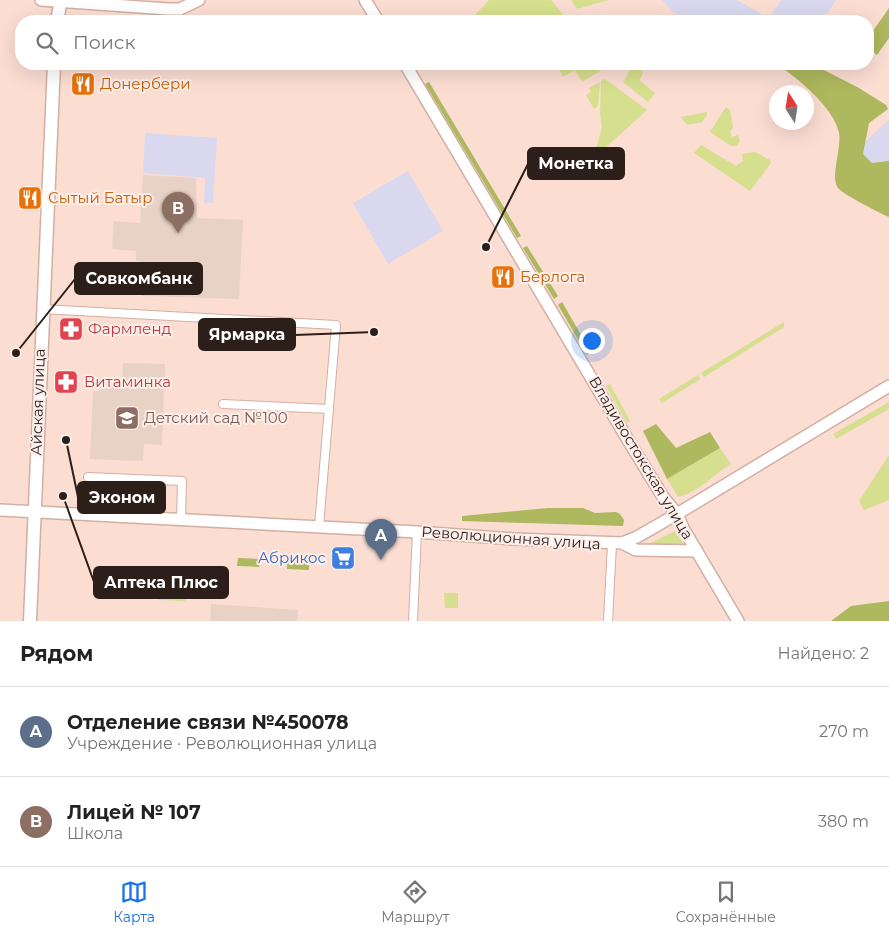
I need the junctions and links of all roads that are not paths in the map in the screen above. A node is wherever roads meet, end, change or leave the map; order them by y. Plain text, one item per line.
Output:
1 (41, 0) edge
2 (199, 0) edge
3 (365, 0) edge
4 (61, 1) edge
5 (58, 15) edge
6 (374, 15) edge
7 (54, 70) edge
8 (409, 70) edge
9 (42, 309) junction
10 (889, 386) edge
11 (223, 404) dead end
12 (329, 409) junction
13 (88, 477) dead end
14 (0, 510) edge
15 (34, 512) junction
16 (677, 514) junction
17 (181, 519) junction
18 (319, 526) junction
19 (417, 532) junction
20 (617, 544) junction
21 (697, 551) junction
22 (30, 621) edge
23 (413, 621) edge
24 (608, 621) edge
25 (738, 621) edge

1 - 4 main road
2 - 4 main road
3 - 6 main road
4 - 5 main road
7 - 9 main road, Айская улица
8 - 16 main road, Владивостокская улица
9 - 12 street
9 - 15 main road, Айская улица
10 - 16 main road, Революционная улица
11 - 12 street
12 - 18 street
13 - 17 street
14 - 15 main road, Революционная улица
15 - 17 main road, Революционная улица
15 - 22 main road, Айская улица
16 - 20 main road, Революционная улица
16 - 21 main road, Владивостокская улица
17 - 18 main road, Революционная улица
18 - 19 main road, Революционная улица
19 - 20 main road, Революционная улица
19 - 23 street
20 - 21 main road
20 - 24 street
21 - 25 main road, Владивостокская улица

